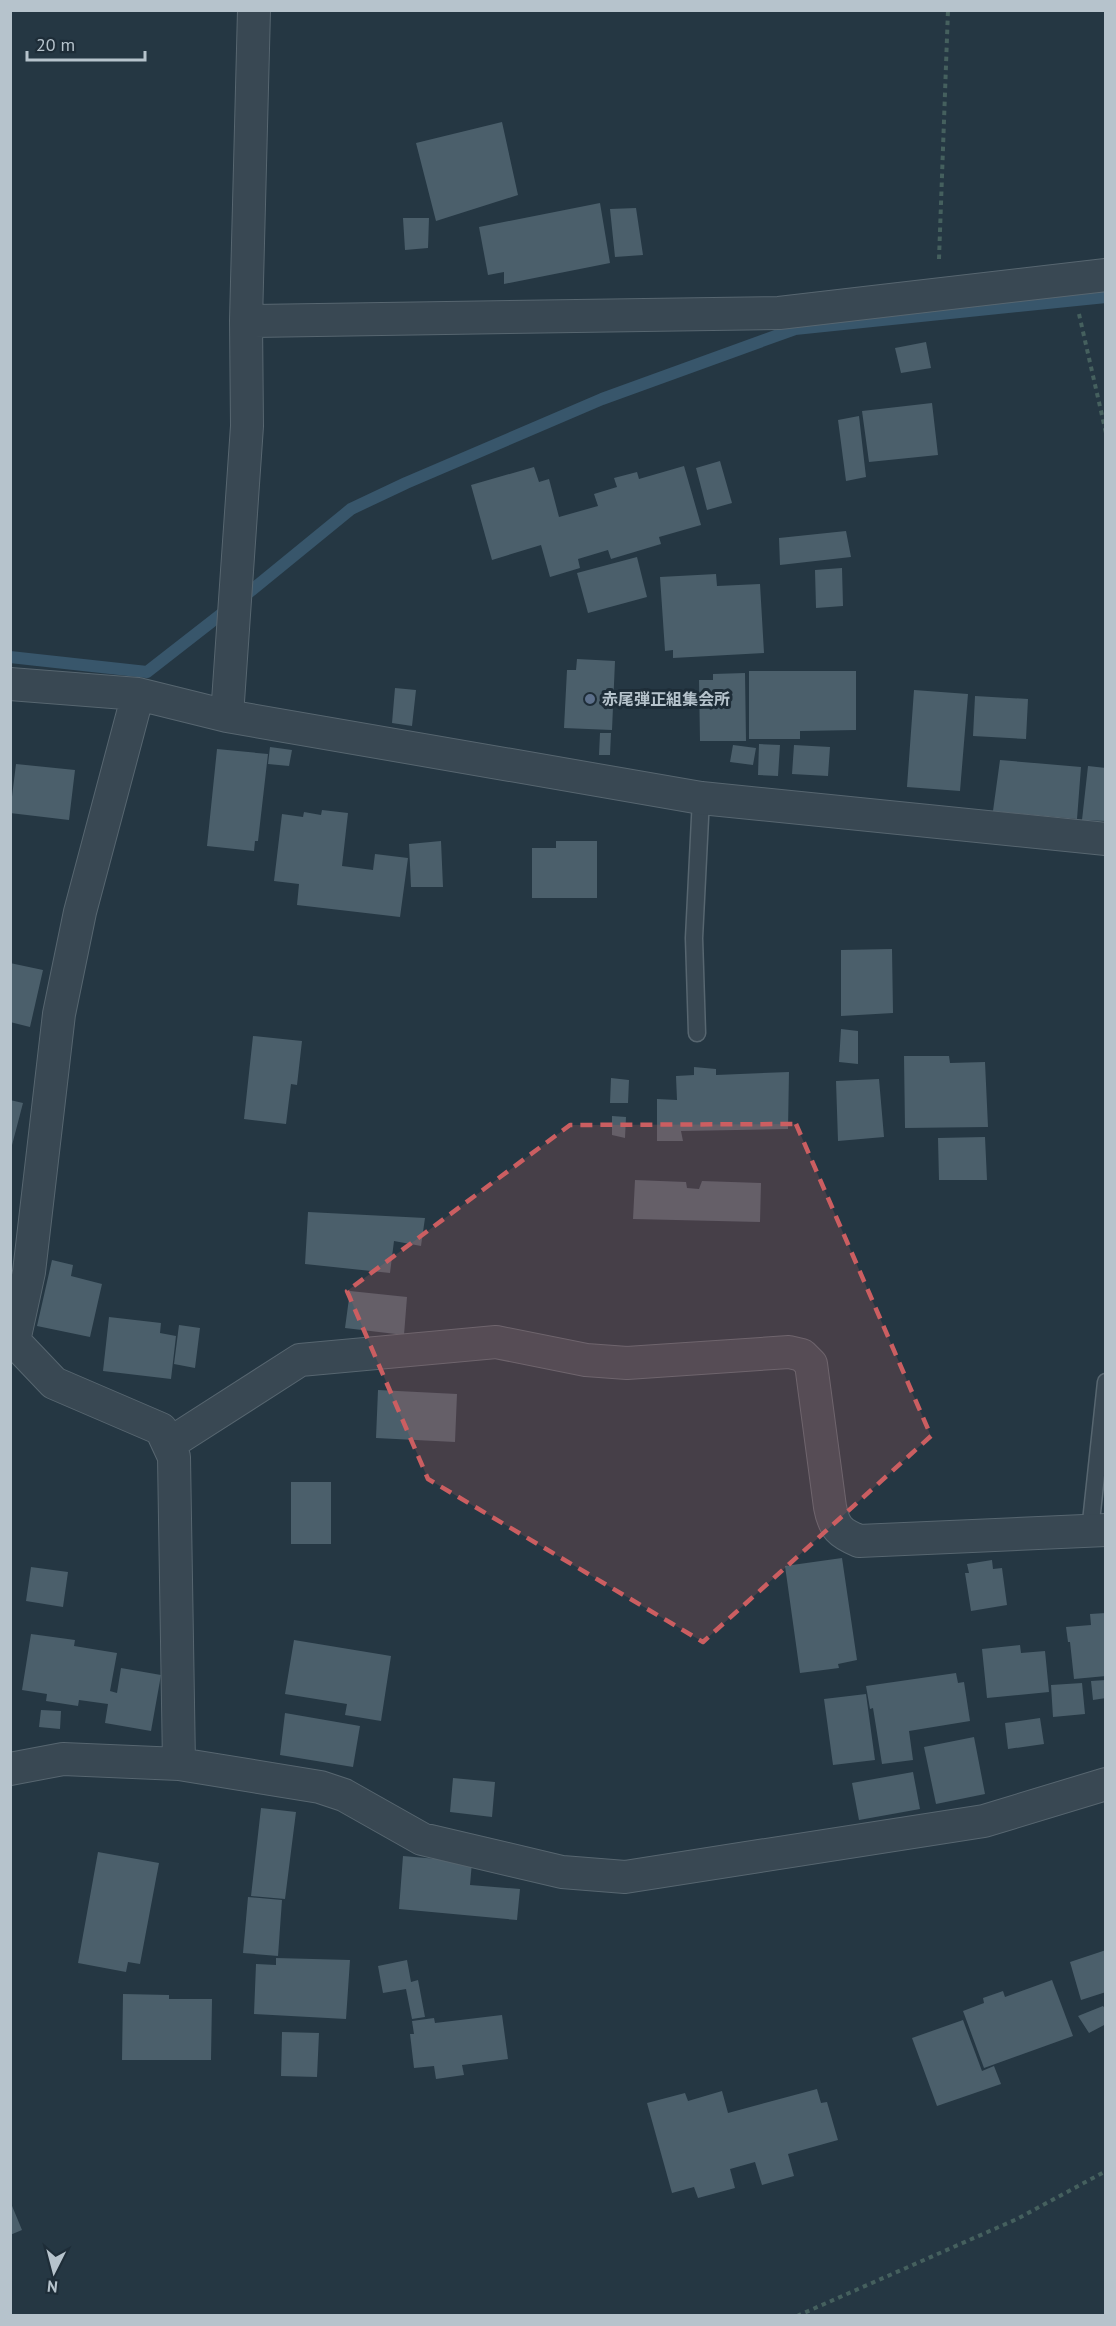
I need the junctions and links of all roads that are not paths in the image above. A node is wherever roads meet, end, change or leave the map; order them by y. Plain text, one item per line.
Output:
1 (254, 10) edge
2 (1106, 275) edge
3 (246, 321) junction
4 (10, 684) edge
5 (138, 694) junction
6 (227, 716) junction
7 (701, 798) junction
8 (1106, 839) edge
9 (697, 1033) dead end
10 (12, 1341) edge
11 (1106, 1383) edge
12 (169, 1444) junction
13 (1098, 1530) edge
14 (179, 1764) junction
15 (10, 1769) edge
16 (1106, 1784) edge

1 - 3 street
2 - 3 street
3 - 6 street
4 - 5 street
5 - 6 street
5 - 10 street
6 - 7 street
7 - 8 street
7 - 9 lane
10 - 12 street
11 - 13 lane
12 - 13 street
12 - 14 street
14 - 15 street
14 - 16 street

